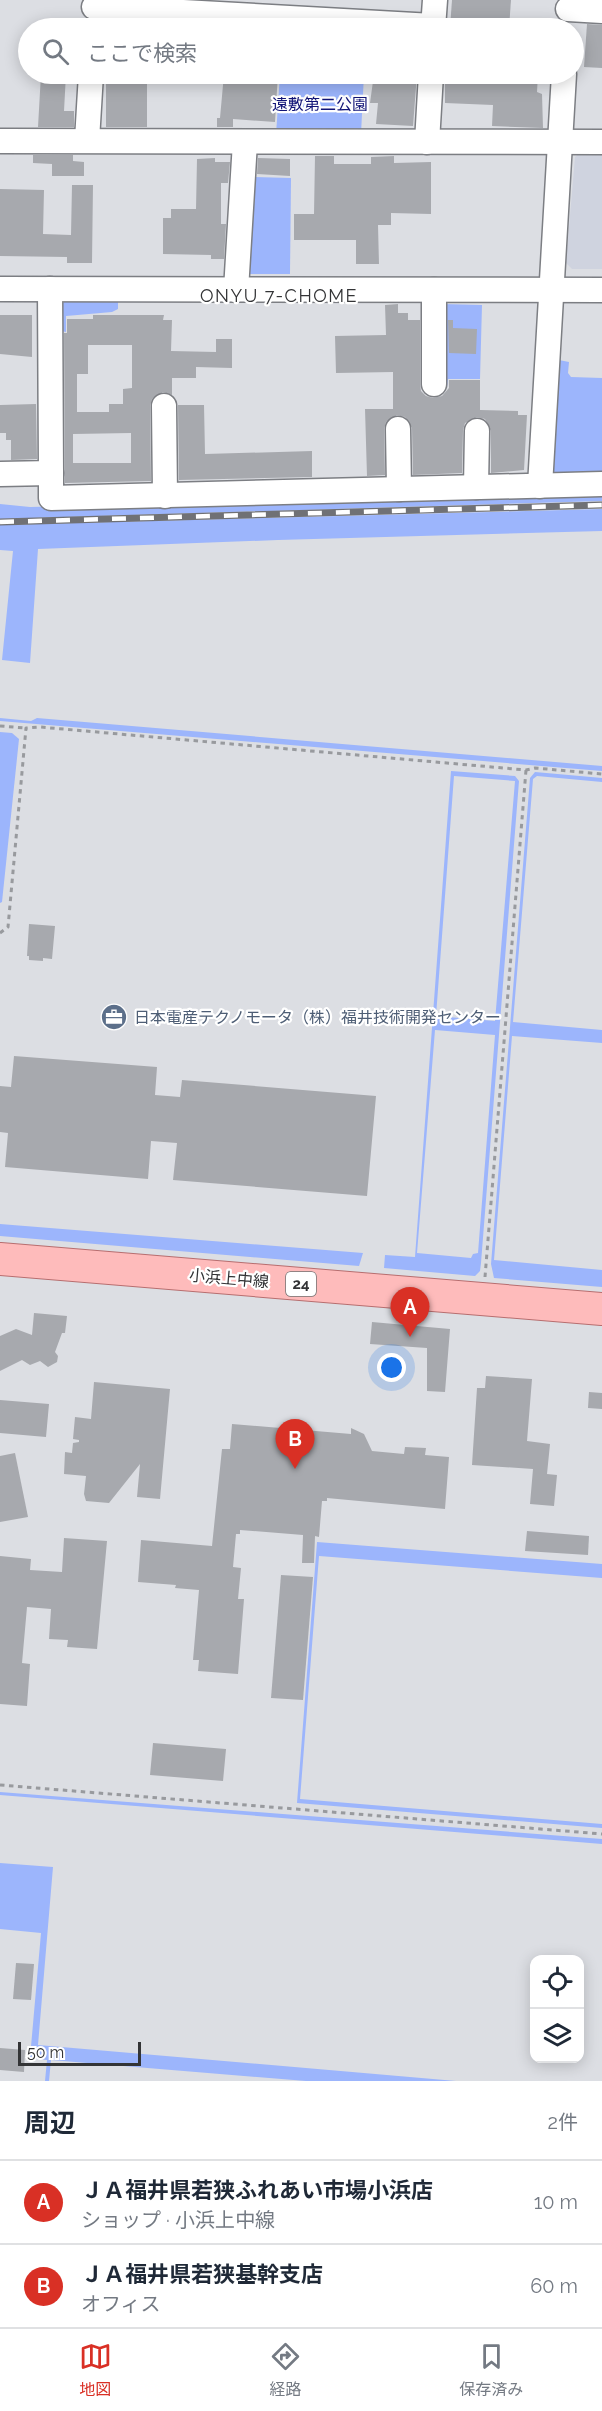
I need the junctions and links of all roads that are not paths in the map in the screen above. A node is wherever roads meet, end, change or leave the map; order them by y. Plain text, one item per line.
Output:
1 (435, 0) edge
2 (94, 12) edge
3 (602, 12) edge
4 (568, 13) edge
5 (230, 18) edge
6 (434, 18) edge
7 (90, 84) edge
8 (430, 84) edge
9 (563, 84) edge
10 (0, 141) edge
11 (87, 141) junction
12 (245, 142) junction
13 (427, 142) junction
14 (560, 142) junction
15 (602, 142) edge
16 (0, 289) edge
17 (50, 289) junction
18 (236, 290) junction
19 (434, 290) junction
20 (552, 290) junction
21 (602, 290) edge
22 (434, 384) dead end
23 (164, 406) dead end
24 (398, 429) dead end
25 (477, 430) dead end
26 (51, 473) junction
27 (0, 474) edge
28 (602, 484) edge
29 (540, 486) junction
30 (476, 487) junction
31 (399, 489) junction
32 (165, 495) junction
33 (0, 1259) edge
34 (602, 1309) edge

1 - 6 street
2 - 5 street
3 - 4 street
7 - 11 street
8 - 13 street
9 - 14 street
10 - 11 street
11 - 12 street
12 - 13 street
12 - 18 street
13 - 14 street
14 - 15 street
14 - 20 street
16 - 17 street
17 - 18 street
17 - 26 street
18 - 19 street
19 - 20 street
19 - 22 street
20 - 21 street
20 - 29 street
23 - 32 street
24 - 31 street
25 - 30 street
26 - 27 street
26 - 32 street
28 - 29 street
29 - 30 street
30 - 31 street
31 - 32 street
33 - 34 main road, 小浜上中線 / 24

